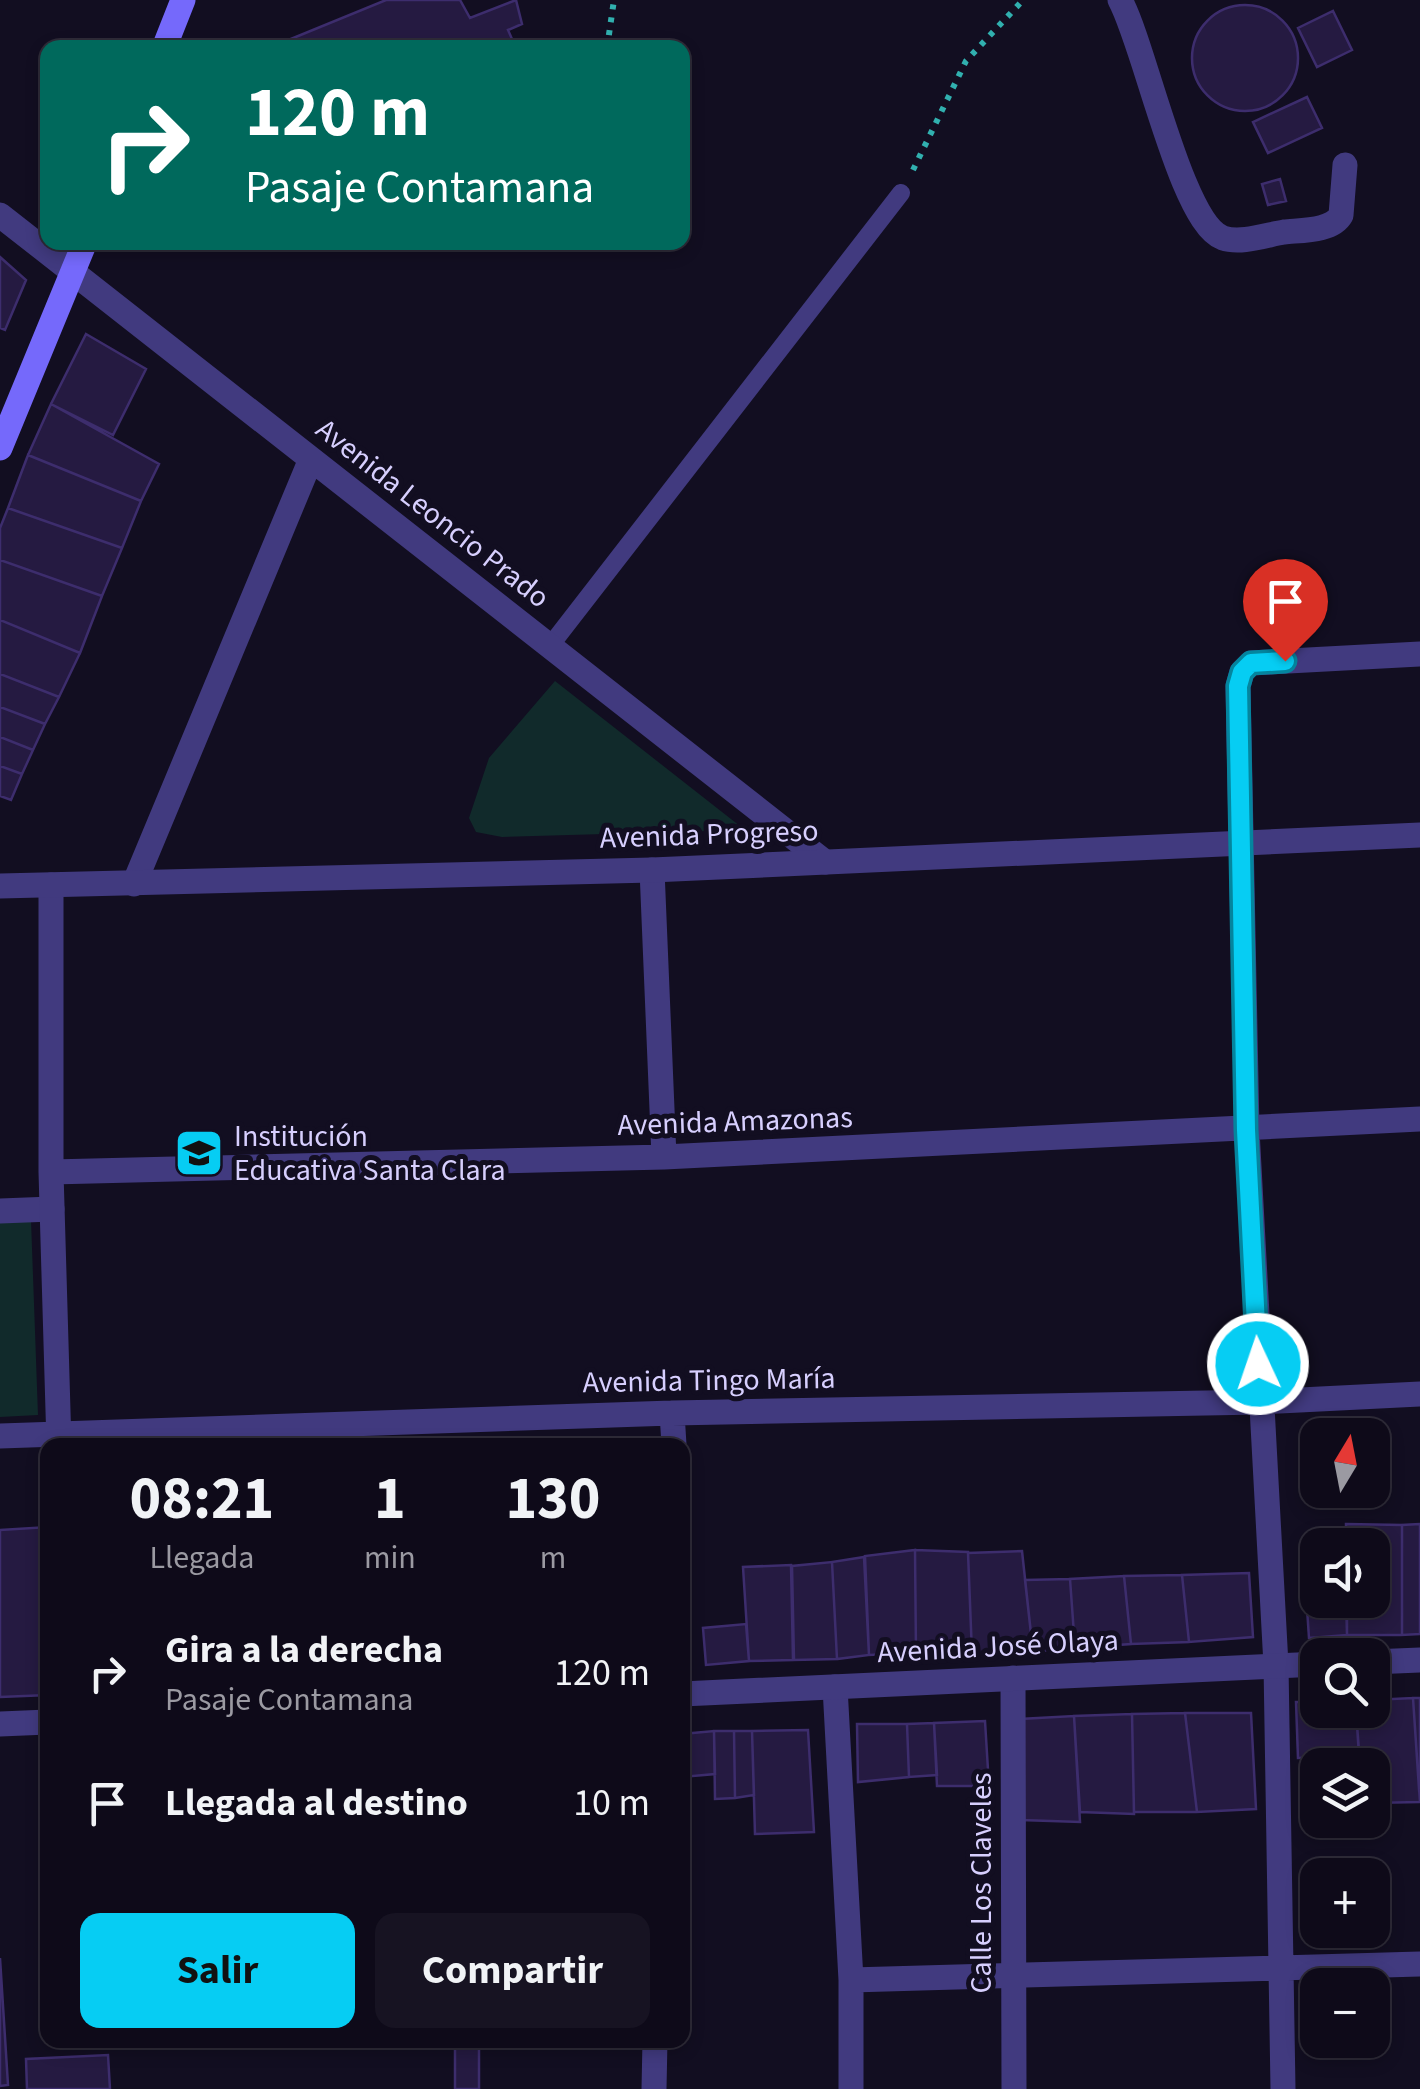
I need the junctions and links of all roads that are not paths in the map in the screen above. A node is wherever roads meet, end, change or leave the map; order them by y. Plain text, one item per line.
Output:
1 (183, 0) edge
2 (1120, 0) edge
3 (167, 40) edge
4 (1346, 165) dead end
5 (902, 193) road end
6 (0, 215) edge
7 (40, 247) edge
8 (44, 250) edge
9 (82, 250) edge
10 (72, 272) junction
11 (0, 448) edge
12 (311, 459) junction
13 (550, 646) junction
14 (1420, 654) edge
15 (1420, 835) edge
16 (1241, 844) junction
17 (825, 862) junction
18 (652, 870) junction
19 (134, 884) junction
20 (51, 885) junction
21 (0, 886) edge
22 (1420, 1119) edge
23 (1246, 1130) junction
24 (664, 1158) junction
25 (51, 1172) junction
26 (52, 1209) junction
27 (0, 1212) edge
28 (1420, 1394) edge
29 (1260, 1402) junction
30 (672, 1412) junction
31 (0, 1436) edge
32 (59, 1438) edge
33 (103, 1438) edge
34 (674, 1438) edge
35 (40, 1439) edge
36 (1420, 1660) edge
37 (1390, 1661) edge
38 (1300, 1664) edge
39 (1276, 1665) junction
40 (1013, 1678) junction
41 (835, 1687) junction
42 (690, 1694) edge
43 (40, 1722) edge
44 (0, 1724) edge
45 (1420, 1964) edge
46 (1281, 1970) junction
47 (1015, 1976) junction
48 (852, 1980) junction
49 (654, 2048) edge
50 (654, 2089) edge
51 (851, 2089) edge
52 (1014, 2089) edge
53 (1283, 2089) edge

1 - 3 main road
2 - 4 street
5 - 13 lane
6 - 7 street, Avenida Leoncio Prado
8 - 10 street, Avenida Leoncio Prado
9 - 10 main road
10 - 11 main road
10 - 12 street, Avenida Leoncio Prado
12 - 13 street, Avenida Leoncio Prado
12 - 19 street
13 - 17 street, Avenida Leoncio Prado
14 - 16 street
15 - 16 street, Avenida Progreso
16 - 17 street, Avenida Progreso
16 - 23 street
17 - 18 street, Avenida Progreso
18 - 19 street, Avenida Progreso
18 - 24 street
19 - 20 street, Avenida Progreso
20 - 21 street, Avenida Progreso
20 - 25 street
22 - 23 street, Avenida Amazonas
23 - 24 street, Avenida Amazonas
23 - 29 street
24 - 25 street, Avenida Amazonas
25 - 26 street
26 - 27 street
26 - 32 street
28 - 29 street, Avenida Tingo María
29 - 30 street, Avenida Tingo María
29 - 39 street
30 - 33 street, Avenida Tingo María
30 - 34 street
31 - 35 street, Avenida Tingo María
36 - 37 street
38 - 39 street, Avenida José Olaya
39 - 40 street, Avenida José Olaya
39 - 46 street
40 - 41 street, Avenida José Olaya
40 - 47 street, Calle Los Claveles
41 - 42 street, Avenida José Olaya
41 - 48 street
43 - 44 street
45 - 46 street
46 - 47 street
46 - 53 street
47 - 48 street
47 - 52 street, Calle Los Claveles
48 - 51 street
49 - 50 street

